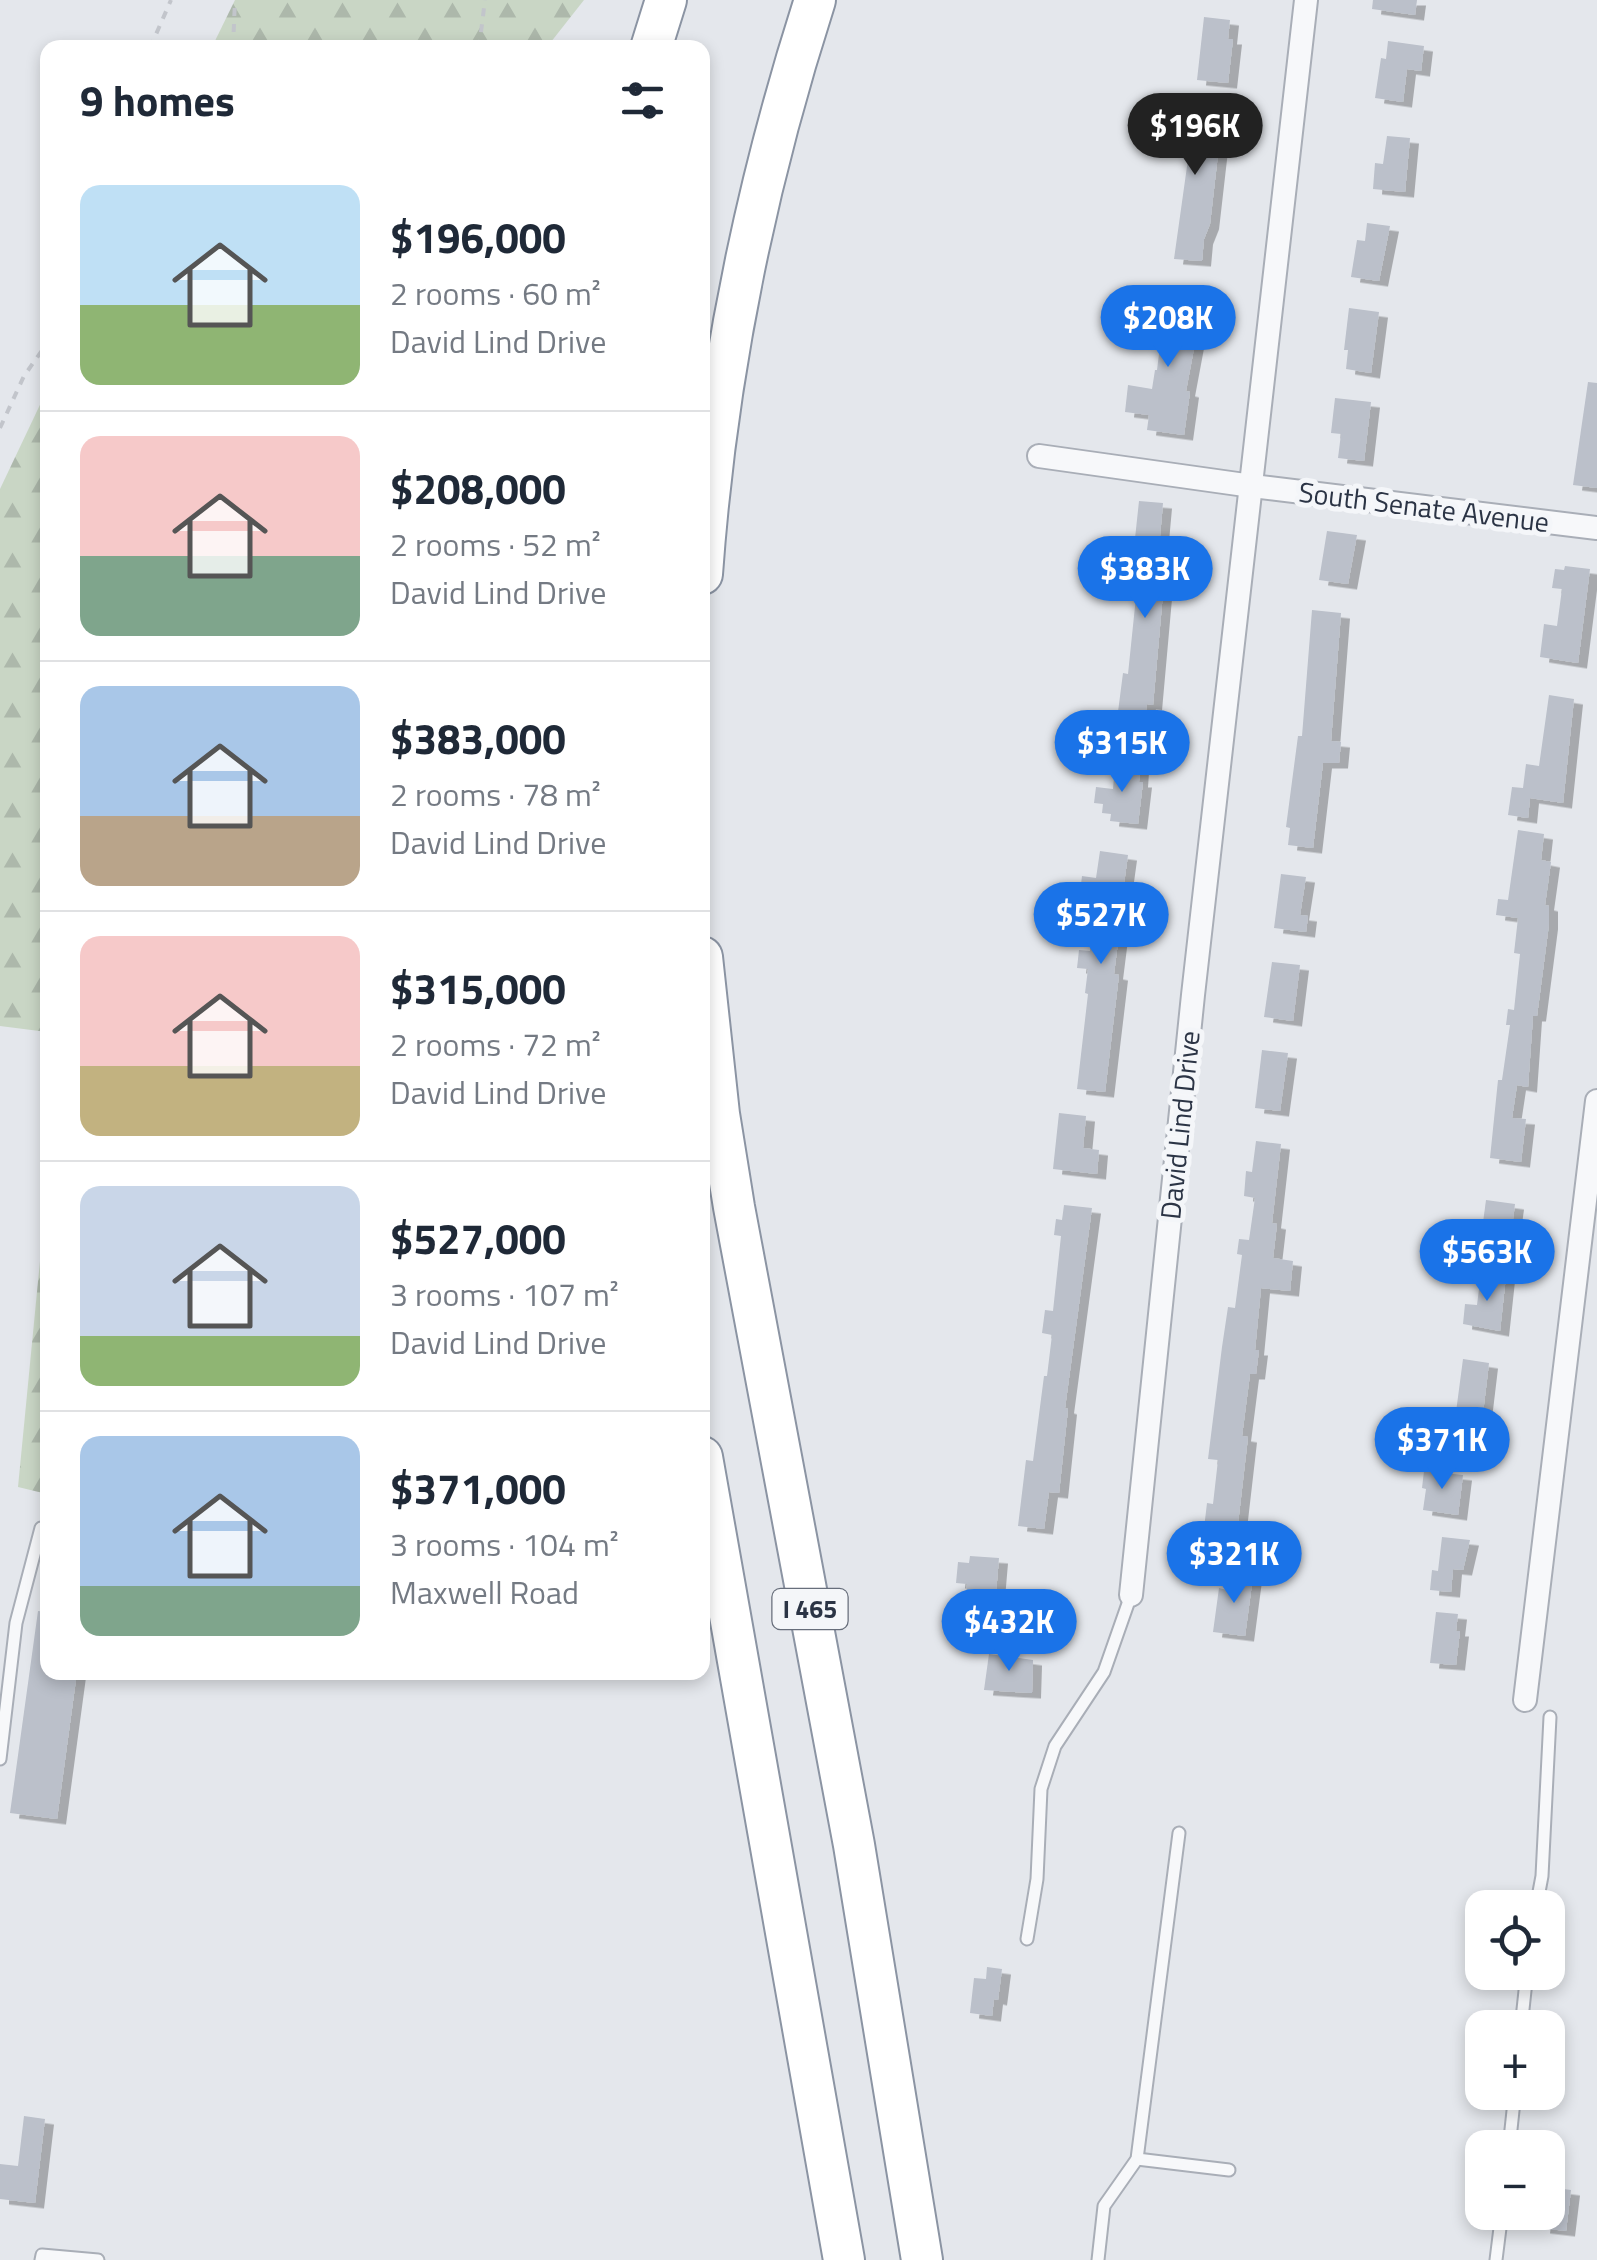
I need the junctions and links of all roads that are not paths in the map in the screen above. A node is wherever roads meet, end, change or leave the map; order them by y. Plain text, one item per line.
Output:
1 (666, 0) edge
2 (815, 0) edge
3 (1306, 0) edge
4 (654, 40) edge
5 (1038, 456) dead end
6 (1252, 486) junction
7 (710, 495) edge
8 (1597, 528) edge
9 (710, 1031) edge
10 (1597, 1101) edge
11 (710, 1503) edge
12 (40, 1528) dead end
13 (1132, 1595) joint
14 (1526, 1700) dead end
15 (1550, 1717) dead end
16 (0, 1759) edge
17 (1179, 1833) dead end
18 (1539, 1890) edge
19 (1027, 1940) dead end
20 (1137, 2159) junction
21 (1230, 2170) dead end
22 (1500, 2230) edge
23 (41, 2260) edge
24 (98, 2260) edge
25 (844, 2260) edge
26 (922, 2260) edge
27 (1098, 2260) edge
28 (1496, 2260) edge

1 - 4 highway
2 - 7 highway
3 - 6 street, David Lind Drive
5 - 6 street, South Senate Avenue
6 - 8 street, South Senate Avenue
6 - 13 street, David Lind Drive
9 - 26 highway, I 465
10 - 14 street
11 - 25 highway, I 465
12 - 16 lane
13 - 19 lane
15 - 18 lane
17 - 20 lane
20 - 21 lane
20 - 27 lane
22 - 28 lane
23 - 24 lane

